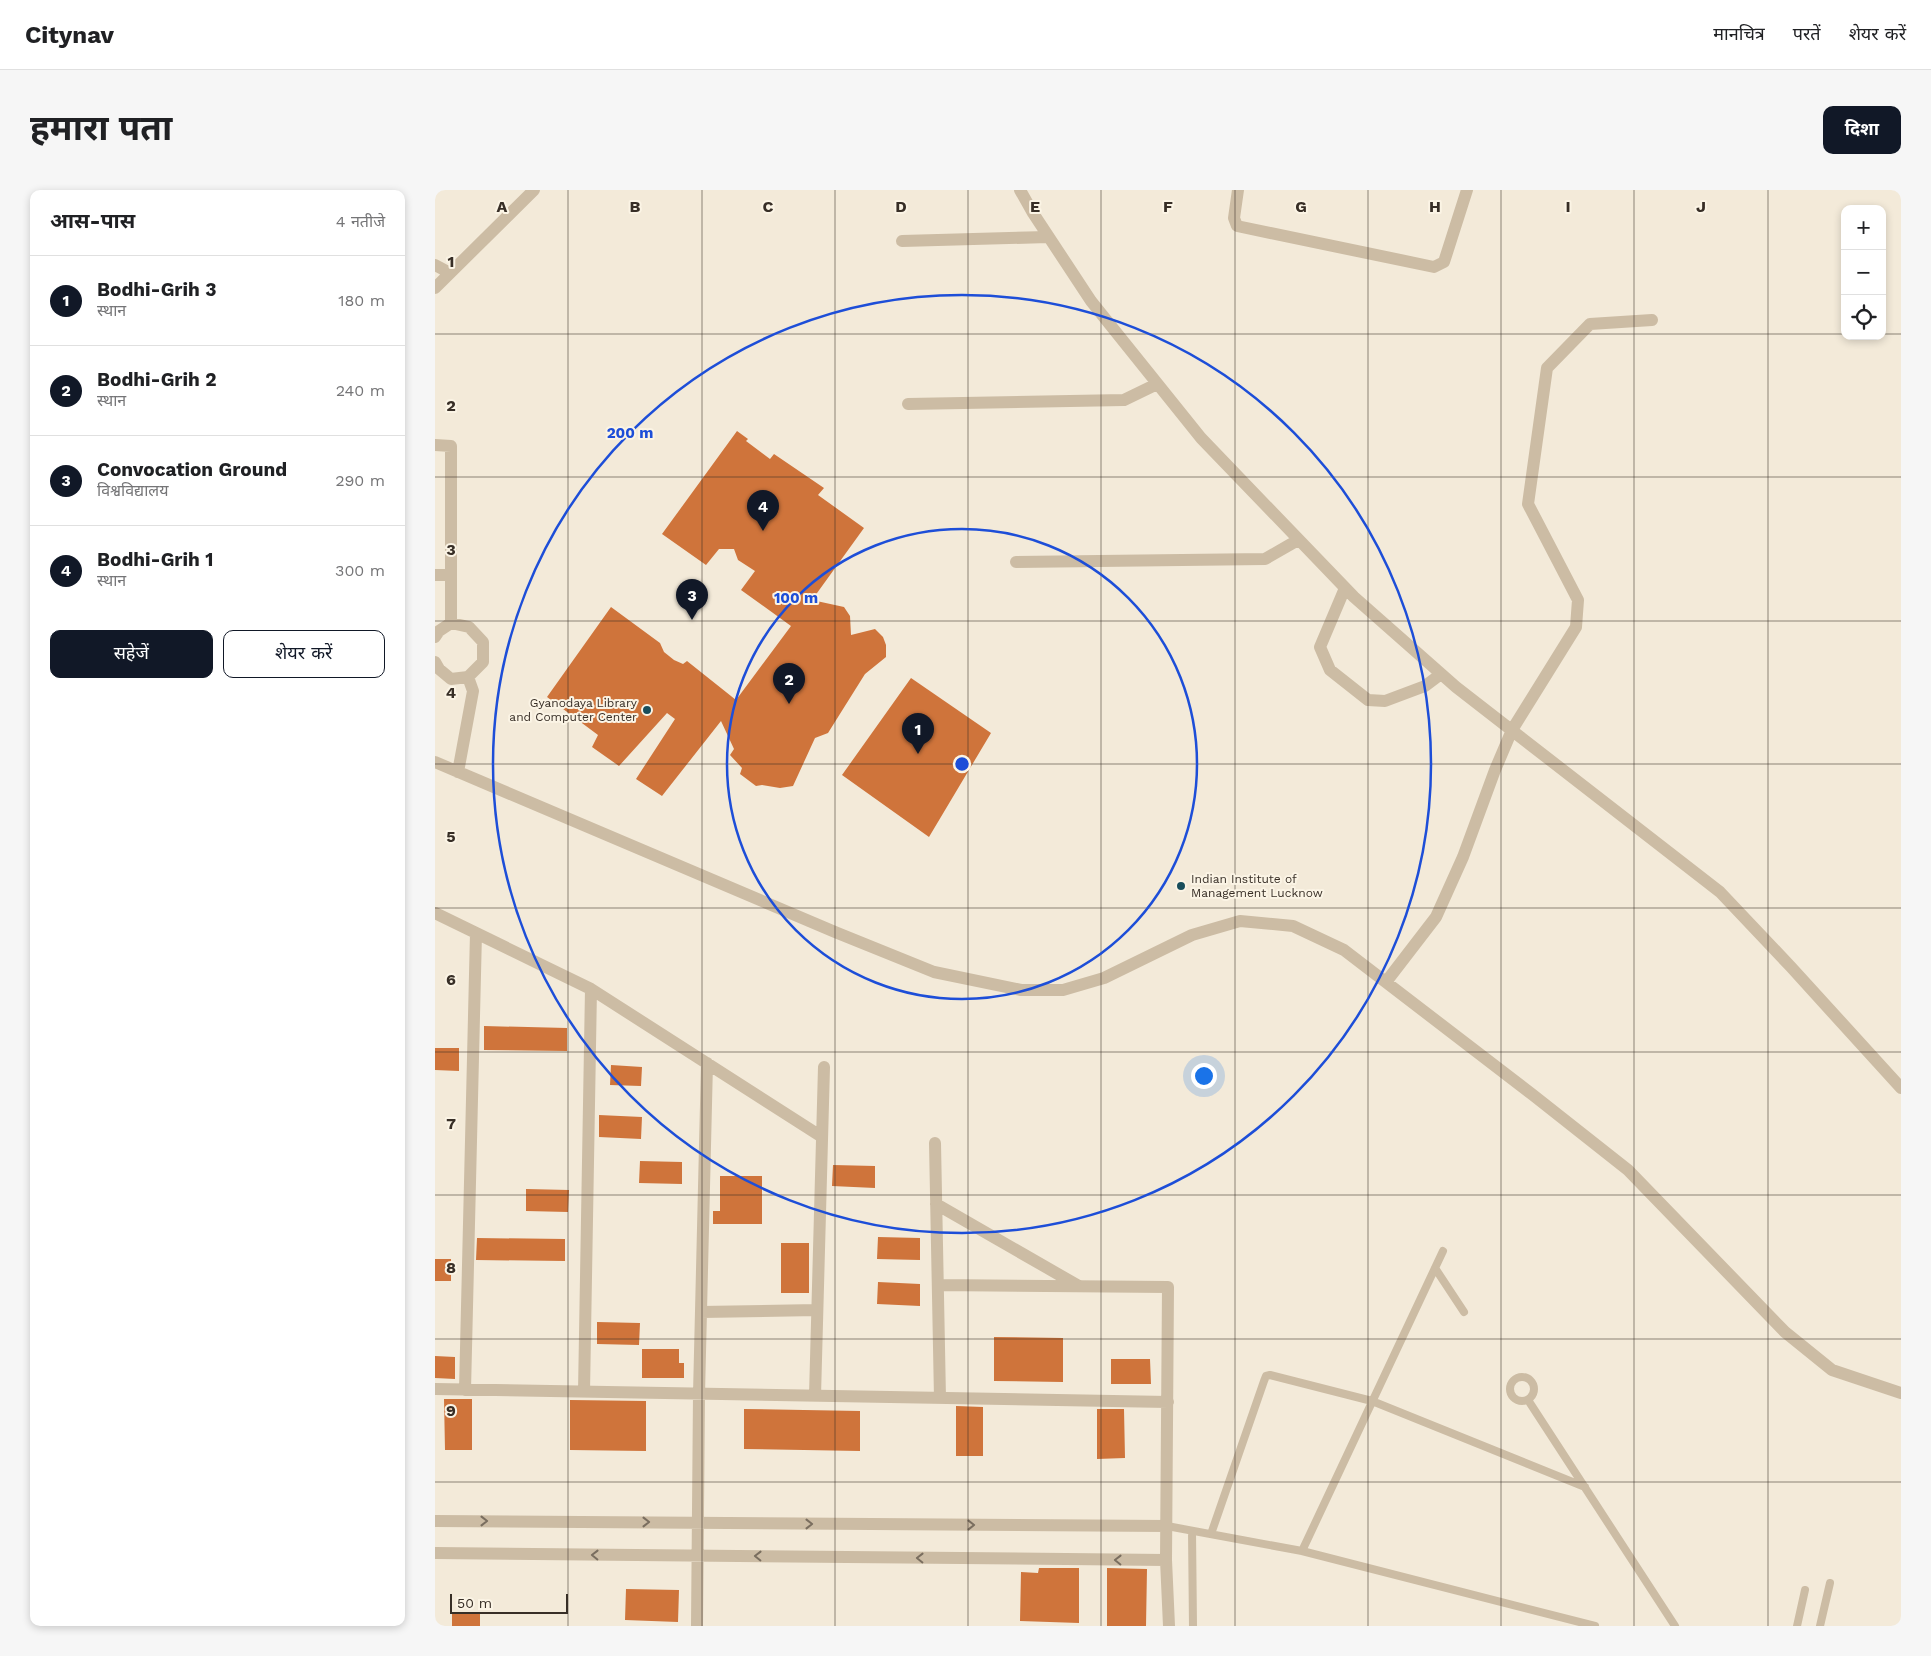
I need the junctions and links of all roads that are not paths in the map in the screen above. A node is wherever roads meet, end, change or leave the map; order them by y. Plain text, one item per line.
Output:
1 (534, 190) edge
2 (1020, 190) edge
3 (1237, 190) edge
4 (1467, 190) edge
5 (1048, 237) junction
6 (902, 241) dead end
7 (435, 265) edge
8 (450, 273) junction
9 (435, 288) edge
10 (1652, 320) dead end
11 (1157, 384) junction
12 (908, 404) dead end
13 (435, 445) edge
14 (1299, 540) junction
15 (1016, 562) dead end
16 (435, 575) edge
17 (451, 575) junction
18 (1345, 588) junction
19 (451, 623) junction
20 (435, 637) edge
21 (435, 662) edge
22 (1441, 674) junction
23 (468, 677) junction
24 (1512, 730) junction
25 (435, 762) edge
26 (458, 772) junction
27 (435, 913) edge
28 (476, 933) junction
29 (1386, 982) junction
30 (591, 989) junction
31 (707, 1063) junction
32 (824, 1067) dead end
33 (1901, 1088) edge
34 (822, 1137) junction
35 (935, 1143) dead end
36 (936, 1204) junction
37 (1443, 1251) dead end
38 (1435, 1268) junction
39 (938, 1285) junction
40 (1079, 1286) junction
41 (817, 1310) junction
42 (701, 1312) junction
43 (1464, 1312) dead end
44 (435, 1390) edge
45 (465, 1390) junction
46 (1898, 1390) edge
47 (584, 1392) junction
48 (699, 1394) junction
49 (815, 1396) junction
50 (940, 1398) junction
51 (1529, 1400) dead end
52 (1372, 1401) junction
53 (1168, 1402) junction
54 (1585, 1487) junction
55 (435, 1521) edge
56 (698, 1523) junction
57 (1167, 1526) junction
58 (1192, 1531) junction
59 (1211, 1534) junction
60 (1302, 1551) junction
61 (435, 1554) edge
62 (698, 1556) junction
63 (1166, 1560) junction
64 (1830, 1583) dead end
65 (1805, 1590) dead end
66 (697, 1626) edge
67 (1169, 1626) edge
68 (1193, 1626) edge
69 (1595, 1626) edge
70 (1675, 1626) edge
71 (1797, 1626) edge
72 (1820, 1626) edge

1 - 8 street
2 - 5 street
3 - 4 street
5 - 6 street
5 - 11 street
7 - 8 street
8 - 9 street
10 - 24 street
11 - 12 street
11 - 14 street
13 - 17 street
14 - 15 street
14 - 18 street
16 - 17 street
17 - 19 street
18 - 22 street
18 - 22 street
19 - 20 street
19 - 23 street
21 - 23 street
22 - 24 street
23 - 26 street
24 - 29 street
24 - 33 street
25 - 26 street
26 - 29 street
27 - 28 street
28 - 30 street
28 - 45 street
29 - 46 street
30 - 31 street
30 - 47 street
31 - 34 street
31 - 42 street
32 - 34 street
34 - 41 street
35 - 36 street
36 - 39 street
36 - 40 street
37 - 38 lane
38 - 43 lane
38 - 52 lane
39 - 40 street
39 - 50 street
40 - 53 street
41 - 42 street
41 - 49 street
42 - 48 street
44 - 45 street
45 - 47 street
47 - 48 street
48 - 49 street
48 - 56 street
49 - 50 street
50 - 53 street
51 - 54 lane
52 - 54 lane
52 - 59 lane
52 - 60 lane
53 - 57 street
54 - 70 lane
55 -> 56 street
56 -> 57 street
56 - 62 street
57 - 58 lane
57 - 63 street
58 - 59 lane
58 - 68 lane
59 - 60 lane
60 - 69 lane
62 -> 61 street
63 -> 62 street
62 - 66 street
63 - 67 street
64 - 72 lane
65 - 71 lane

